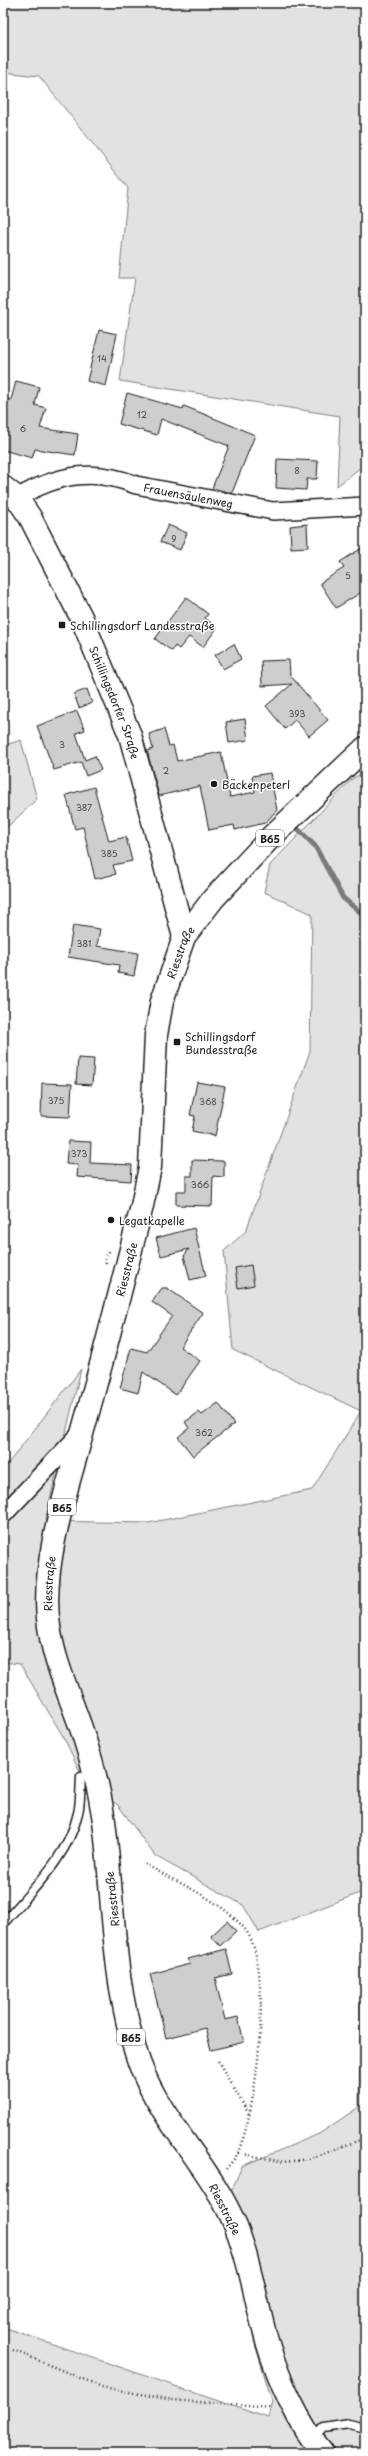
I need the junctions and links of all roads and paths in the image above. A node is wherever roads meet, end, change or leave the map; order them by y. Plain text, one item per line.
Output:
1 (10, 493) edge
2 (365, 506) edge
3 (361, 755) edge
4 (184, 937) junction
5 (111, 1246) dead end
6 (107, 1266) dead end
7 (83, 1430) junction
8 (3, 1515) edge
9 (94, 1772) junction
10 (145, 1864) dead end
11 (3, 1924) edge
12 (218, 2060) dead end
13 (250, 2117) junction
14 (365, 2138) edge
15 (238, 2153) junction
16 (212, 2183) junction
17 (14, 2350) dead end
18 (294, 2410) junction
19 (365, 2428) edge
20 (318, 2447) edge

1 - 2 street, Frauensäulenweg
1 - 4 main road, Schillingsdorfer Straße
3 - 4 main road, Riesstraße / B65
4 - 7 main road, Riesstraße / B65
5 - 6 path
7 - 8 street
7 - 9 main road, Riesstraße / B65
9 - 11 lane
9 - 16 main road, Riesstraße / B65
10 - 13 path
12 - 13 path
13 - 15 path
14 - 15 path
15 - 16 path
16 - 18 main road, Riesstraße / B65
17 - 18 path
18 - 20 main road, Riesstraße / B65
19 - 20 lane

